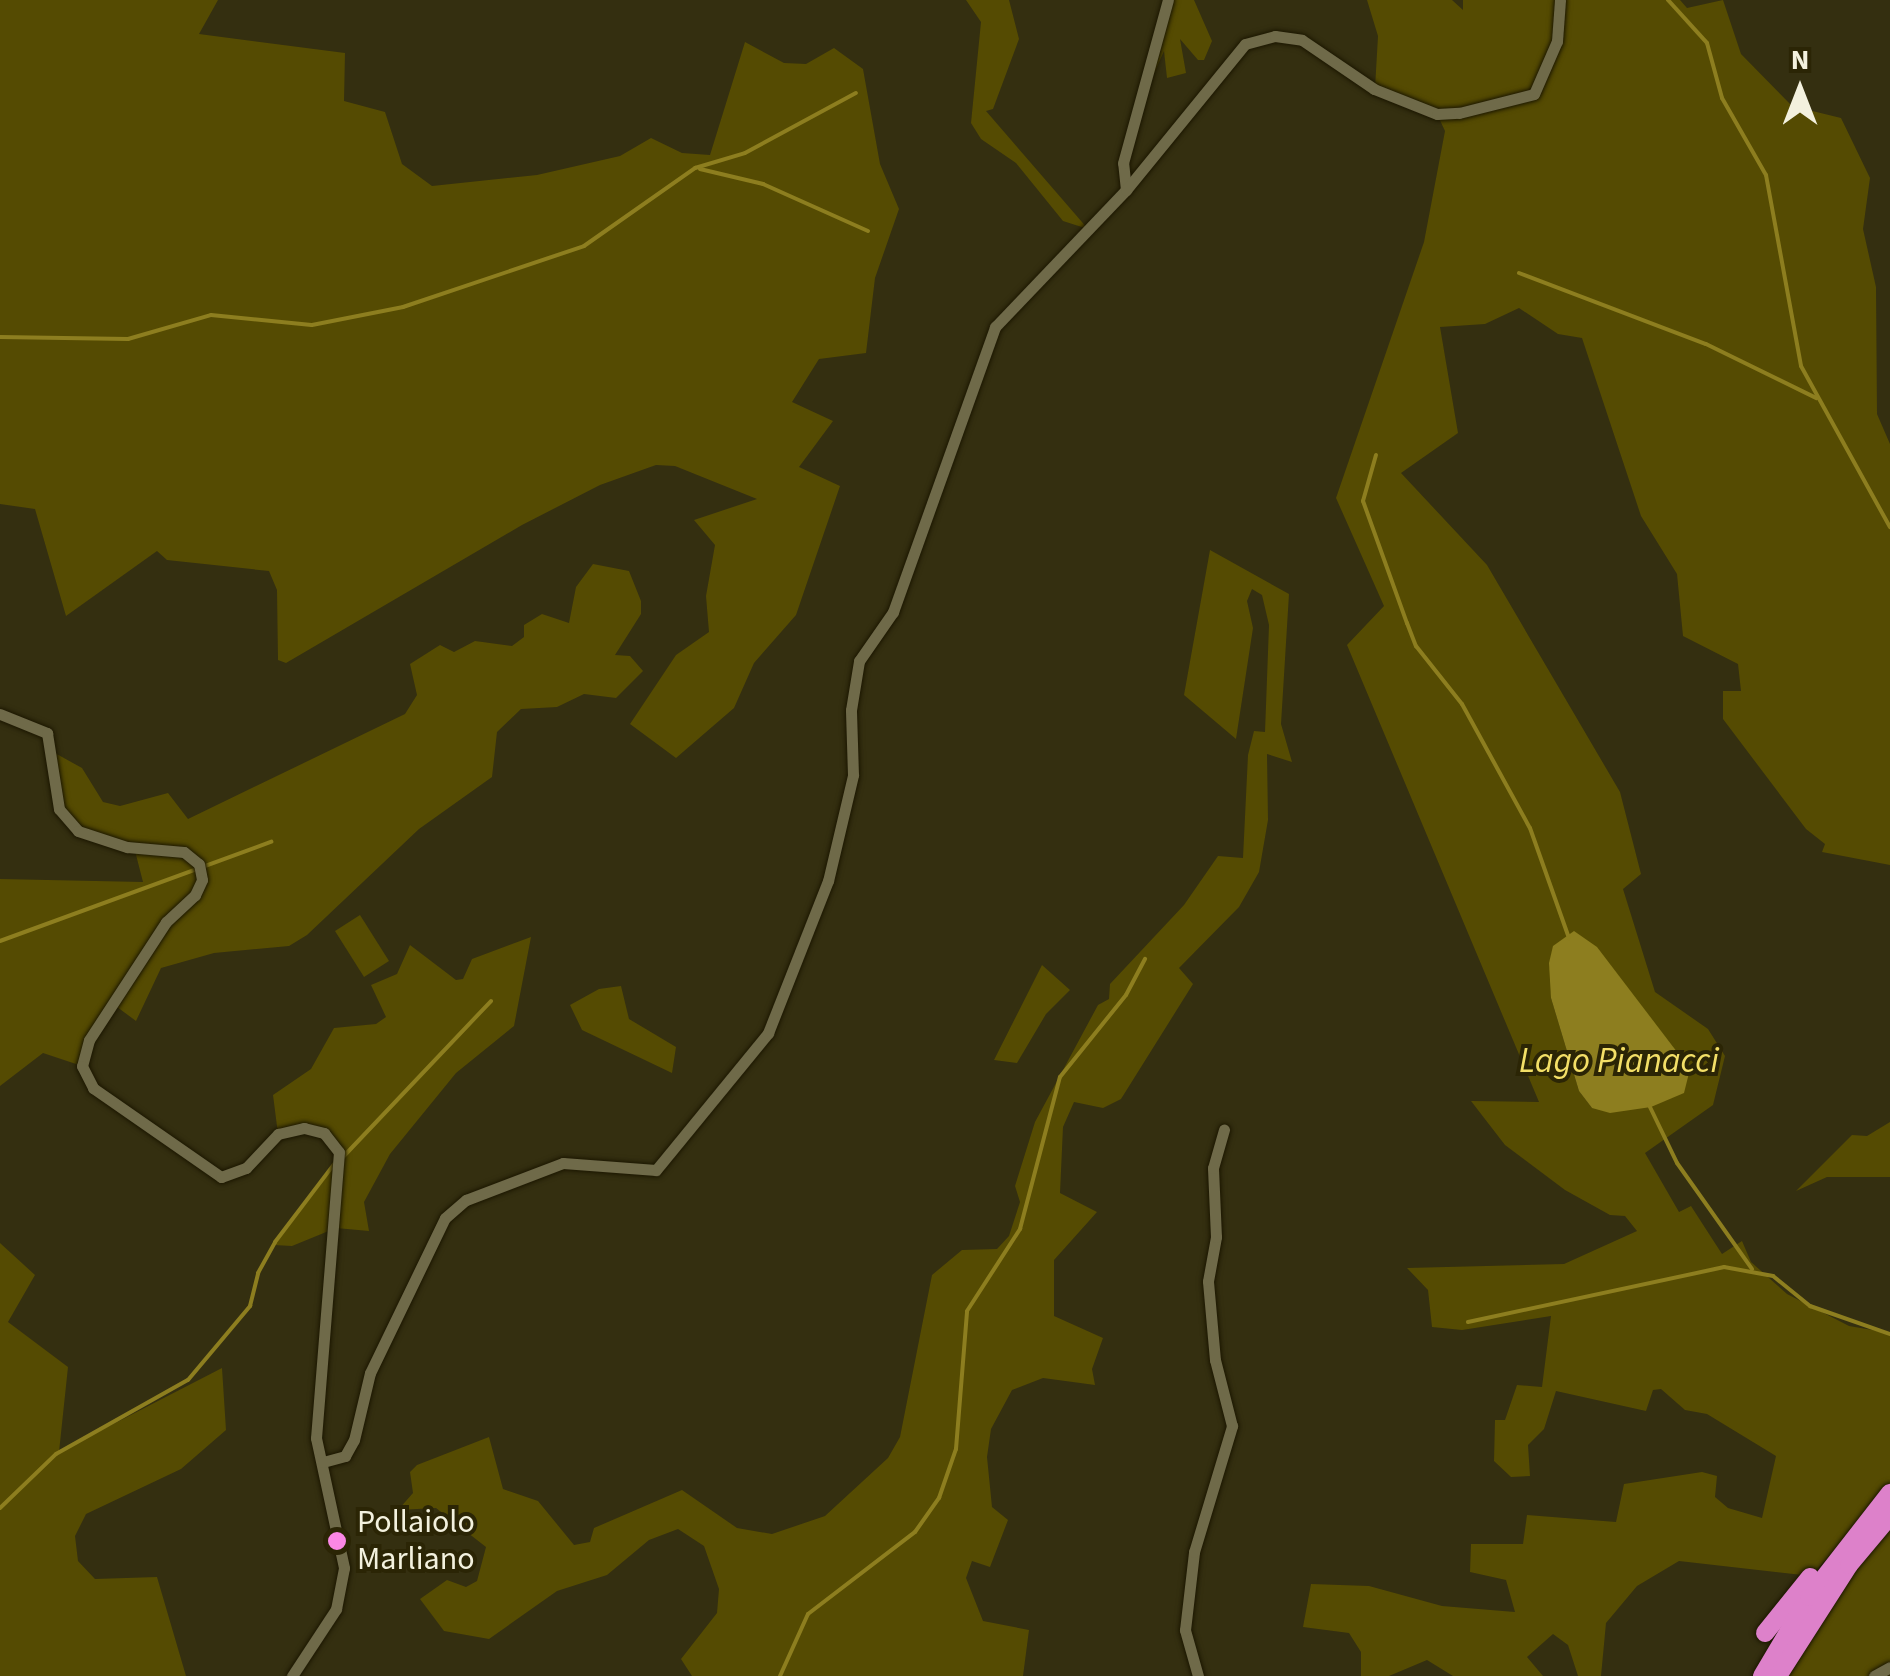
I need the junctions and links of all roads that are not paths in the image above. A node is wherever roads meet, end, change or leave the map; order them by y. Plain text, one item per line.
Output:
1 (1168, 0) edge
2 (1560, 0) edge
3 (1126, 190) junction
4 (0, 714) edge
5 (1224, 1130) dead end
6 (322, 1462) junction
7 (1890, 1491) edge
8 (1890, 1516) edge
9 (1765, 1634) dead end
10 (1890, 1668) edge
11 (292, 1676) edge
12 (1198, 1676) edge
13 (1762, 1676) edge
14 (1778, 1676) edge
15 (1874, 1676) edge

1 - 3 street
2 - 3 street
3 - 6 street
4 - 6 street
5 - 12 street
6 - 11 street
7 - 9 highway
7 - 13 highway
8 - 14 highway
10 - 15 street

